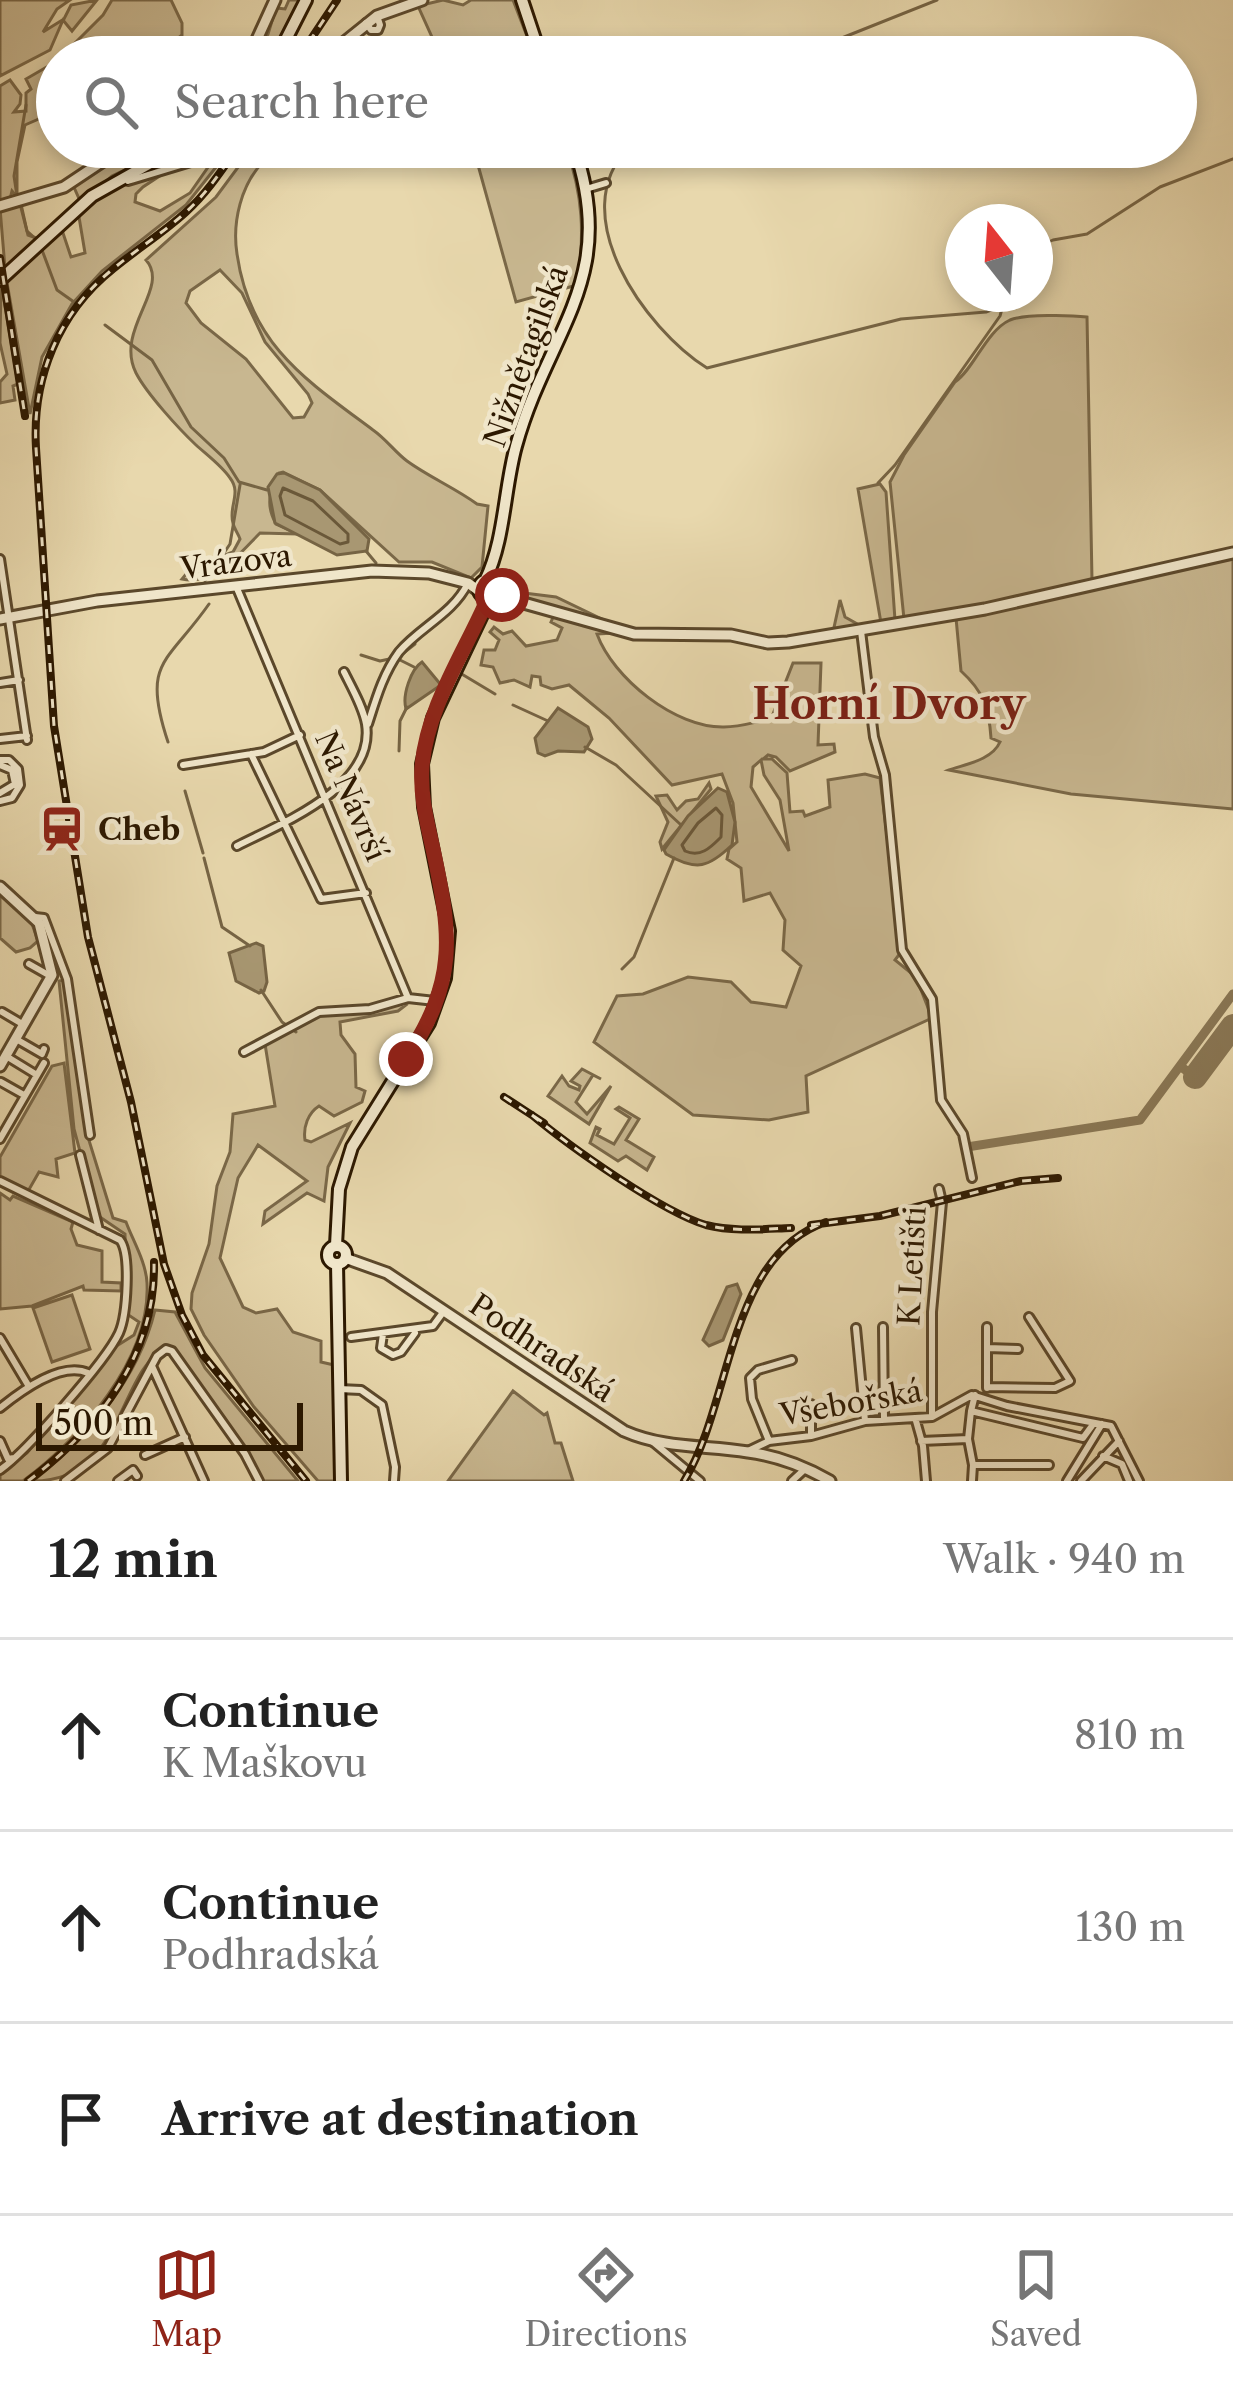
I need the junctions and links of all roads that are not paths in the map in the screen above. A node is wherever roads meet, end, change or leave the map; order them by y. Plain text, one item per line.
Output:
1 (275, 0) edge
2 (306, 0) edge
3 (422, 0) edge
4 (522, 0) edge
5 (259, 36) edge
6 (288, 36) edge
7 (352, 36) edge
8 (534, 36) edge
9 (92, 168) edge
10 (142, 168) edge
11 (169, 168) edge
12 (580, 168) edge
13 (606, 183) dead end
14 (586, 189) junction
15 (92, 196) junction
16 (0, 206) edge
17 (0, 280) edge
18 (1233, 553) edge
19 (0, 559) edge
20 (236, 586) junction
21 (487, 589) junction
22 (4, 618) edge
23 (861, 631) junction
24 (344, 672) dead end
25 (19, 680) junction
26 (0, 683) edge
27 (367, 728) junction
28 (300, 735) junction
29 (0, 739) edge
30 (251, 754) junction
31 (0, 763) edge
32 (183, 764) dead end
33 (0, 797) edge
34 (327, 800) junction
35 (285, 821) junction
36 (236, 846) dead end
37 (0, 887) edge
38 (367, 893) junction
39 (35, 917) junction
40 (29, 964) dead end
41 (52, 976) junction
42 (408, 998) junction
43 (438, 1001) junction
44 (2, 1012) edge
45 (24, 1025) junction
46 (16, 1039) junction
47 (44, 1049) dead end
48 (244, 1052) dead end
49 (3, 1061) edge
50 (44, 1063) dead end
51 (37, 1075) junction
52 (1, 1082) edge
53 (25, 1096) junction
54 (0, 1109) edge
55 (13, 1117) junction
56 (89, 1135) dead end
57 (0, 1138) edge
58 (80, 1155) dead end
59 (972, 1178) dead end
60 (0, 1181) edge
61 (939, 1189) dead end
62 (99, 1230) junction
63 (341, 1261) junction
64 (444, 1311) junction
65 (1029, 1317) dead end
66 (883, 1327) dead end
67 (856, 1328) dead end
68 (987, 1328) dead end
69 (417, 1330) junction
70 (383, 1334) junction
71 (351, 1337) dead end
72 (0, 1338) edge
73 (987, 1348) junction
74 (1018, 1348) dead end
75 (792, 1360) dead end
76 (152, 1366) junction
77 (88, 1373) junction
78 (28, 1385) junction
79 (987, 1388) junction
80 (339, 1389) junction
81 (975, 1395) junction
82 (985, 1397) junction
83 (811, 1404) dead end
84 (0, 1408) edge
85 (971, 1411) junction
86 (932, 1417) junction
87 (884, 1419) junction
88 (865, 1421) junction
89 (916, 1421) junction
90 (1098, 1424) junction
91 (811, 1436) junction
92 (184, 1437) junction
93 (968, 1439) junction
94 (0, 1441) edge
95 (921, 1441) junction
96 (1119, 1441) junction
97 (653, 1442) junction
98 (769, 1442) junction
99 (748, 1452) junction
100 (145, 1455) dead end
101 (1103, 1456) junction
102 (8, 1463) edge
103 (973, 1465) junction
104 (1049, 1466) dead end
105 (806, 1468) junction
106 (80, 1470) junction
107 (137, 1476) dead end
108 (65, 1481) edge
109 (87, 1481) edge
110 (118, 1481) edge
111 (203, 1481) edge
112 (259, 1481) edge
113 (341, 1481) edge
114 (394, 1481) edge
115 (700, 1481) edge
116 (792, 1481) edge
117 (830, 1481) edge
118 (926, 1481) edge
119 (972, 1481) edge
120 (1066, 1481) edge
121 (1082, 1481) edge
122 (1129, 1481) edge
123 (1139, 1481) edge

1 - 5 street
2 - 6 main road
3 - 7 street
4 - 8 main road
9 - 16 street
10 - 15 main road
11 - 15 street
12 - 14 main road, Nižnětagilská
13 - 14 street
14 - 21 main road, Nižnětagilská
15 - 17 main road
18 - 23 street, Vrázova
19 - 22 street
20 - 21 street, Vrázova
20 - 22 street, Vrázova
20 - 28 street, Na Návrší
21 - 23 street, Vrázova
21 - 27 street
21 - 43 main road, Nižnětagilská
22 - 25 street
23 - 59 street
24 - 27 street
25 - 26 street
25 - 29 street
27 - 34 street
28 - 30 street
28 - 34 street, Na Návrší
30 - 32 street
30 - 35 street
31 - 33 street
34 - 35 street
34 - 38 street, Na Návrší
35 - 36 street
35 - 38 street
37 - 39 street
38 - 42 street, Na Návrší
39 - 41 street
39 - 56 street
40 - 41 street
41 - 45 street
42 - 43 street
42 - 48 street
43 - 63 main road
44 - 45 street
45 - 46 street
46 - 47 street
46 - 49 street
49 - 51 street
50 - 51 street
51 - 53 street
52 - 53 street
53 - 55 street
54 - 55 street
55 - 57 street
58 - 62 street
60 - 62 street
61 - 86 street, K Letišti
62 - 77 street
63 - 64 street, Podhradská
63 - 80 main road
64 - 69 street, Podhradská
64 - 97 street, Podhradská
65 - 79 street
66 - 87 street
67 - 88 street
68 - 73 street
69 - 70 street, Podhradská
69 - 70 street
70 - 71 street, Podhradská
72 - 78 street
73 - 74 street
73 - 79 street
75 - 98 street
76 - 92 street
76 - 106 street
76 - 112 street
77 - 78 street
77 - 102 street
78 - 84 street
79 - 82 street
80 - 113 main road
80 - 114 street
81 - 82 street
81 - 85 street
81 - 86 street, Všebořská
82 - 90 street
83 - 91 street
85 - 90 street
85 - 93 street
86 - 89 street, Všebořská
87 - 88 street, Všebořská
87 - 89 street, Všebořská
88 - 91 street, Všebořská
89 - 95 street
90 - 96 street
90 - 120 street
91 - 98 street, Všebořská
92 - 100 street
92 - 111 street
93 - 95 street
93 - 103 street
94 - 102 street
95 - 118 street
96 - 101 street
96 - 123 street
97 - 99 street, Podhradská
97 - 115 street
98 - 99 street, Všebořská
99 - 105 street, Podhradská
101 - 121 street
101 - 122 street
103 - 104 street
103 - 119 street
105 - 116 street
105 - 117 street, Podhradská
106 - 108 street
106 - 109 street
107 - 110 street

